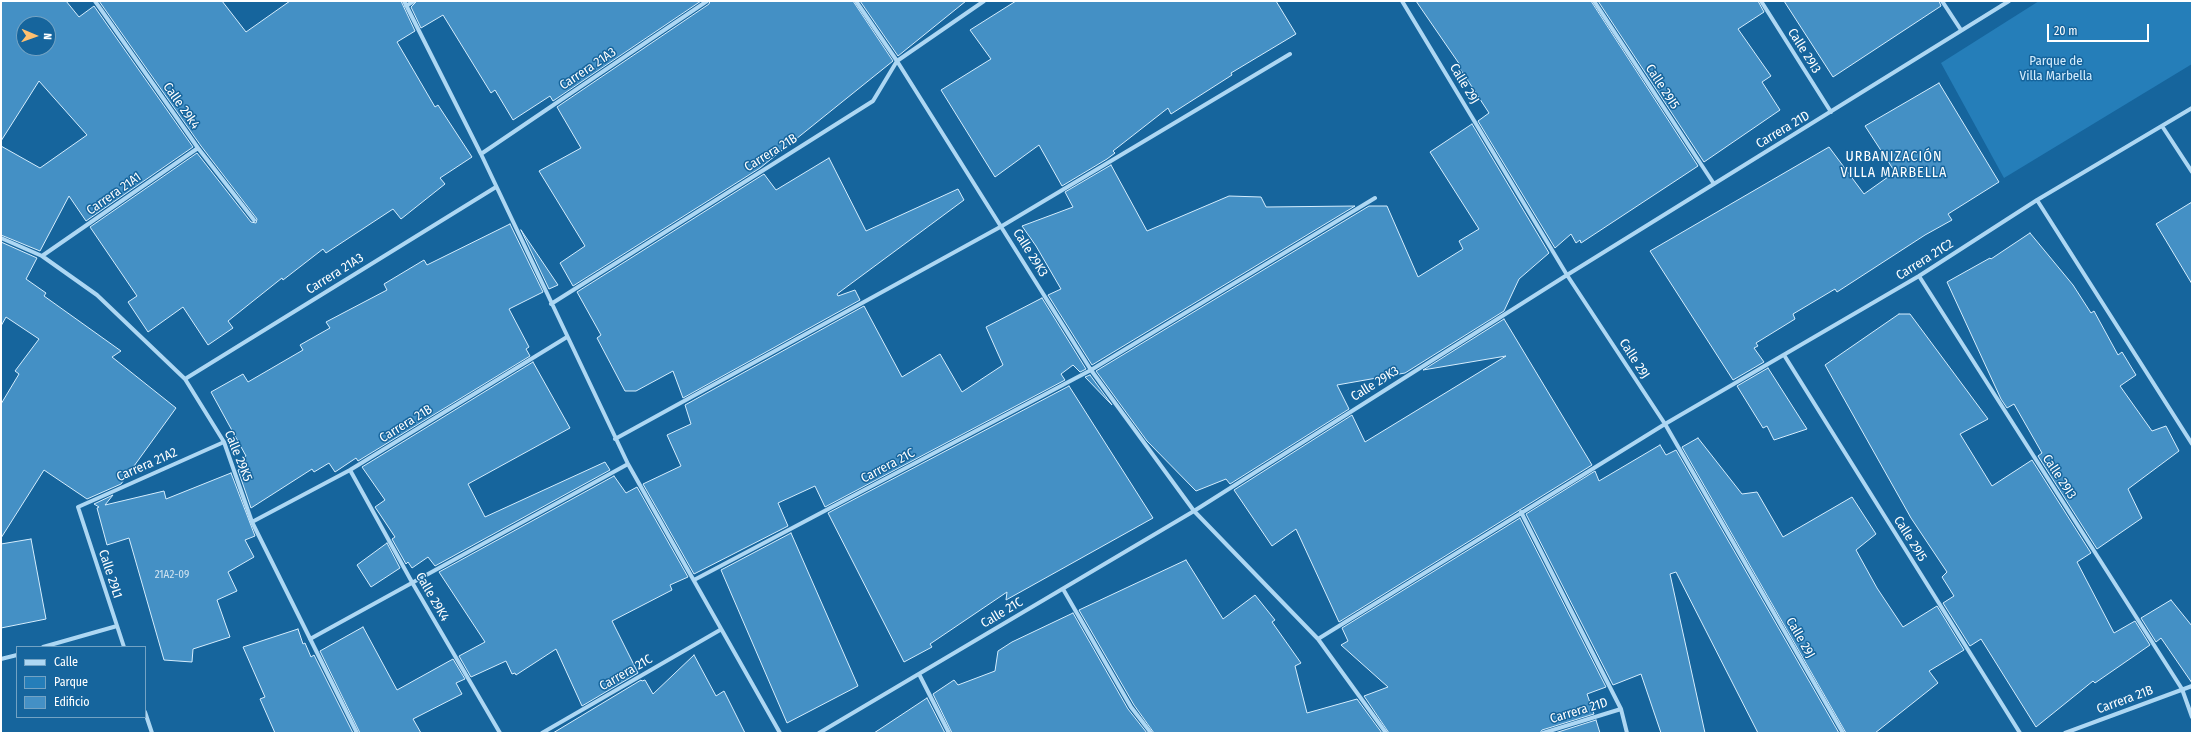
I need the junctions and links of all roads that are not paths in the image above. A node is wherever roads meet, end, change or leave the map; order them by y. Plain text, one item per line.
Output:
1 (95, 1) edge
2 (404, 1) edge
3 (414, 1) edge
4 (707, 1) edge
5 (856, 1) edge
6 (984, 1) edge
7 (1402, 1) edge
8 (1594, 1) edge
9 (1761, 1) edge
10 (1942, 1) edge
11 (2009, 1) edge
12 (406, 6) junction
13 (1961, 30) junction
14 (1290, 54) dead end
15 (897, 61) junction
16 (2192, 108) edge
17 (1831, 112) junction
18 (2162, 126) junction
19 (198, 148) junction
20 (481, 154) junction
21 (2192, 172) edge
22 (1714, 184) junction
23 (496, 187) junction
24 (1375, 198) dead end
25 (2037, 200) junction
26 (254, 220) dead end
27 (1002, 226) junction
28 (1, 238) edge
29 (42, 256) junction
30 (1566, 275) junction
31 (1919, 276) junction
32 (551, 304) junction
33 (567, 337) junction
34 (1784, 355) junction
35 (1091, 370) junction
36 (185, 379) junction
37 (1665, 424) junction
38 (615, 439) junction
39 (224, 442) junction
40 (2192, 444) edge
41 (628, 464) junction
42 (350, 470) junction
43 (78, 507) joint
44 (1194, 511) junction
45 (1521, 512) junction
46 (252, 522) junction
47 (694, 580) junction
48 (413, 584) junction
49 (1063, 589) junction
50 (117, 626) junction
51 (720, 630) junction
52 (310, 639) junction
53 (1318, 639) junction
54 (47, 646) edge
55 (124, 646) edge
56 (16, 655) edge
57 (1, 660) edge
58 (919, 674) junction
59 (2192, 686) edge
60 (2182, 689) junction
61 (1621, 709) junction
62 (146, 715) edge
63 (2192, 717) edge
64 (152, 733) edge
65 (357, 733) edge
66 (500, 733) edge
67 (542, 733) edge
68 (780, 733) edge
69 (819, 733) edge
70 (949, 733) edge
71 (1151, 733) edge
72 (1386, 733) edge
73 (1543, 733) edge
74 (1627, 733) edge
75 (1843, 733) edge
76 (2020, 733) edge
77 (2065, 733) edge

1 - 19 street, Calle 29k4
2 - 12 street
3 - 12 street
4 - 20 street, Carrera 21A3
5 - 15 street, Calle 29K3
6 - 15 street, Carrera 21B
7 - 30 street, Calle 29J
8 - 22 street, Calle 29I5
9 - 17 street, Calle 29I3
10 - 13 street
11 - 13 street, Carrera 21D
12 - 20 street
13 - 17 street, Carrera 21D
14 - 27 street
15 - 27 street, Calle 29K3
15 - 32 street, Carrera 21B
16 - 18 street, Carrera 21C2
17 - 22 street, Carrera 21D
18 - 21 street
18 - 25 street, Carrera 21C2
19 - 26 street, Calle 29k4
19 - 29 street, Carrera 21A1
20 - 23 street
22 - 30 street, Carrera 21D
23 - 32 street
23 - 36 street, Carrera 21A3
24 - 35 street, Carrera 21C
25 - 31 street, Carrera 21C2
25 - 40 street
27 - 35 street, Calle 29K3
27 - 38 street
28 - 29 street, Calle 29K5
29 - 36 street, Calle 29K5
30 - 37 street, Calle 29J
30 - 44 street, Calle 29K3
31 - 34 street, Carrera 21C2
31 - 60 street, Calle 29I3
32 - 33 street
33 - 38 street
33 - 42 street, Carrera 21B
34 - 37 street, Carrera 21C2
34 - 76 street, Calle 29I5
35 - 44 street, Calle 29K3
35 - 47 street, Carrera 21C
36 - 39 street, Calle 29K5
37 - 45 street, Carrera 21C2
37 - 75 street, Calle 29J
38 - 41 street
39 - 43 street, Carrera 21A2
39 - 46 street, Calle 29K5
41 - 47 street
41 - 48 street
42 - 46 street, Carrera 21B
42 - 48 street, Calle 29K4
43 - 50 street, Calle 29L1
44 - 49 street, Calle 21C
44 - 53 street, Calle 29K3
45 - 53 street, Carrera 21C2
45 - 61 street
46 - 52 street, Calle 29K5
47 - 51 street
48 - 52 street
48 - 66 street, Calle 29K4
49 - 58 street, Calle 21C
49 - 71 street
50 - 54 street
50 - 55 street, Calle 29L1
51 - 67 street, Carrera 21C
51 - 68 street
52 - 65 street, Calle 29K5
53 - 72 street, Calle 29K3
56 - 57 street
58 - 69 street, Calle 21C
58 - 70 street
59 - 60 street, Carrera 21B
60 - 63 street, Calle 29I3
60 - 77 street, Carrera 21B
61 - 73 street, Carrera 21D
61 - 74 street
62 - 64 street

